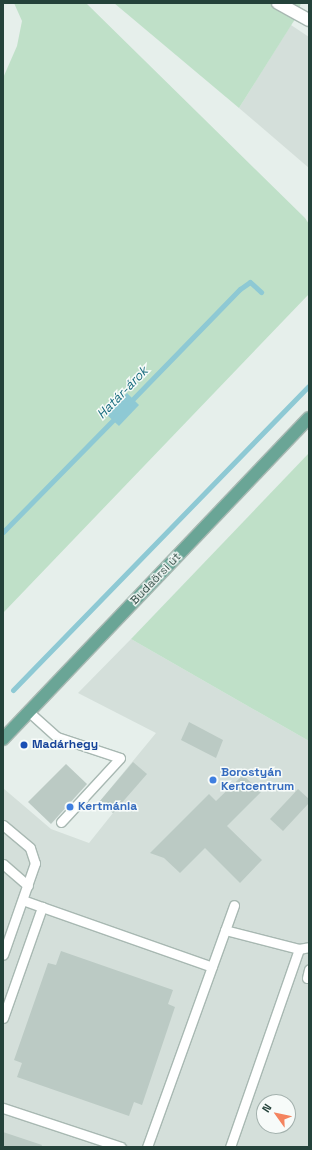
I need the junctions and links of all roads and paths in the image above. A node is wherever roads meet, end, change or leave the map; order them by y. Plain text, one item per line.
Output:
1 (278, 3) edge
2 (309, 20) edge
3 (309, 418) edge
4 (29, 712) junction
5 (3, 739) edge
6 (61, 822) dead end
7 (3, 825) edge
8 (3, 864) edge
9 (28, 886) junction
10 (23, 900) junction
11 (234, 905) dead end
12 (42, 907) junction
13 (225, 930) junction
14 (309, 947) edge
15 (299, 949) junction
16 (3, 955) edge
17 (212, 967) junction
18 (3, 1018) edge
19 (3, 1108) edge
20 (121, 1147) edge
21 (147, 1147) edge
22 (230, 1147) edge

1 - 2 street
3 - 4 main road, Budaörsi út
4 - 5 main road, Budaörsi út
4 - 6 lane
7 - 9 lane
8 - 9 lane
9 - 10 lane
10 - 12 lane
10 - 16 lane
11 - 13 lane
12 - 17 lane
12 - 18 lane
13 - 15 lane
13 - 17 lane
14 - 15 lane
15 - 22 lane
17 - 21 lane
19 - 20 lane

